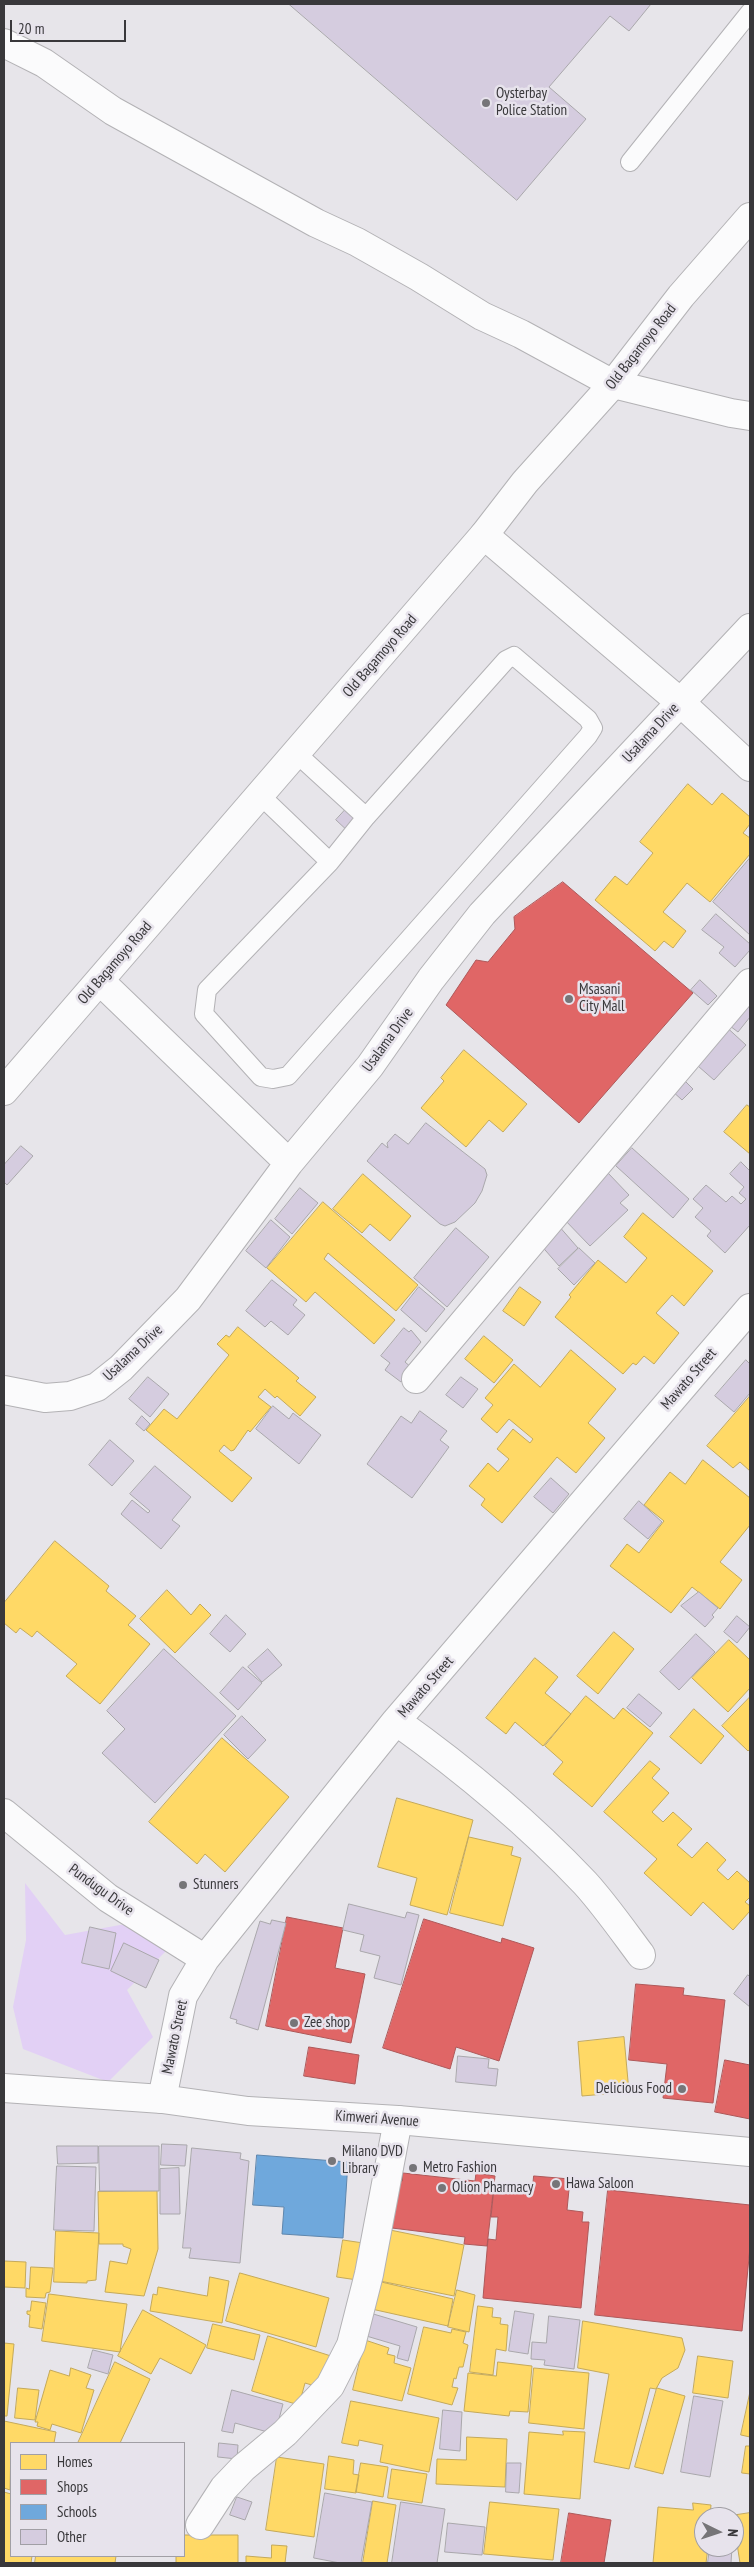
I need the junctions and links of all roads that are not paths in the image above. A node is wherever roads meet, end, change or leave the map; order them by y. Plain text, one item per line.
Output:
1 (750, 12) edge
2 (4, 43) edge
3 (630, 162) dead end
4 (750, 217) edge
5 (613, 384) junction
6 (750, 416) edge
7 (484, 535) junction
8 (750, 628) edge
9 (680, 702) junction
10 (296, 753) junction
11 (750, 767) edge
12 (260, 795) junction
13 (366, 816) junction
14 (330, 862) junction
15 (100, 981) junction
16 (750, 983) edge
17 (4, 1091) edge
18 (289, 1163) junction
19 (750, 1308) edge
20 (416, 1379) dead end
21 (4, 1390) edge
22 (396, 1721) junction
23 (4, 1813) edge
24 (641, 1955) dead end
25 (205, 1959) junction
26 (4, 2088) edge
27 (162, 2099) junction
28 (398, 2120) junction
29 (750, 2152) edge
30 (200, 2526) dead end

1 - 3 lane
2 - 5 street
4 - 5 street, Old Bagamoyo Road
5 - 6 street
5 - 7 street, Old Bagamoyo Road
7 - 9 street
7 - 10 street, Old Bagamoyo Road
8 - 9 street, Usalama Drive
9 - 11 street
9 - 18 street, Usalama Drive
10 - 12 street, Old Bagamoyo Road
10 - 13 lane
12 - 14 lane
12 - 15 street, Old Bagamoyo Road
13 - 14 lane
13 - 14 lane
15 - 17 street, Old Bagamoyo Road
15 - 18 street
16 - 20 street
18 - 21 street, Usalama Drive
19 - 22 street, Mawato Street
22 - 24 street
22 - 25 street, Mawato Street
23 - 25 street, Pundugu Drive
25 - 27 street, Mawato Street
26 - 27 street, Kimweri Avenue
27 - 28 street, Kimweri Avenue
28 - 29 street, Kimweri Avenue
28 - 30 street

